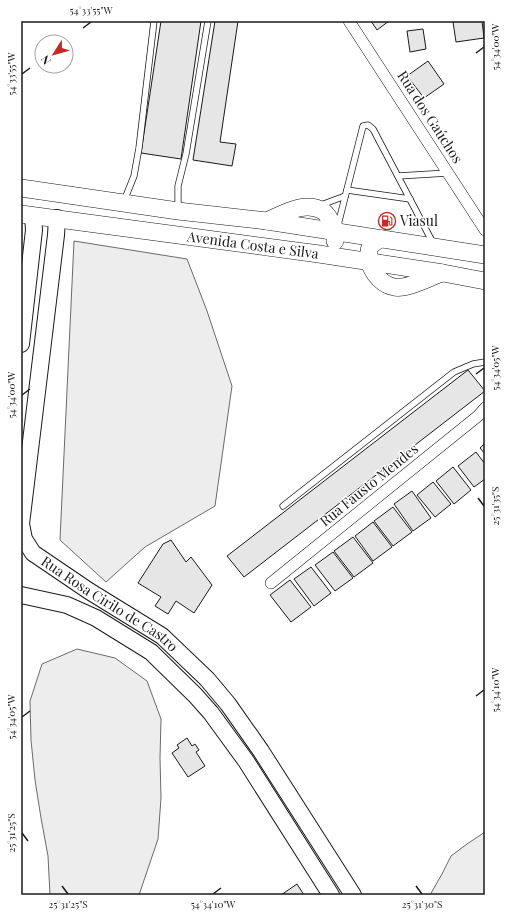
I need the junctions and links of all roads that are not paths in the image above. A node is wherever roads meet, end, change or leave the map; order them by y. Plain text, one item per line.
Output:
1 (154, 21) edge
2 (208, 21) edge
3 (349, 21) edge
4 (448, 173) junction
5 (398, 176) junction
6 (21, 188) edge
7 (347, 190) junction
8 (345, 196) junction
9 (410, 199) junction
10 (123, 204) junction
11 (315, 207) junction
12 (178, 211) junction
13 (27, 215) edge
14 (57, 218) junction
15 (267, 221) junction
16 (485, 230) edge
17 (336, 232) junction
18 (381, 239) junction
19 (436, 247) junction
20 (319, 254) junction
21 (485, 254) edge
22 (369, 262) junction
23 (485, 281) edge
24 (21, 344) edge
25 (485, 362) edge
26 (485, 408) edge
27 (283, 506) dead end
28 (27, 555) edge
29 (270, 583) dead end
30 (21, 596) edge
31 (162, 636) junction
32 (151, 652) junction
33 (261, 751) junction
34 (246, 761) junction
35 (331, 895) edge
36 (353, 895) edge

1 - 10 lane
2 - 12 lane
3 - 4 street, Rua dos Gaúchos
4 - 5 lane
4 - 16 street, Rua dos Gaúchos
5 - 7 lane
5 - 9 lane
6 - 10 main road, Avenida Costa e Silva
7 - 8 lane
7 - 9 lane
8 - 11 lane
8 - 17 lane
9 - 19 lane
10 - 12 main road, Avenida Costa e Silva
11 - 15 main road
11 - 17 main road
12 - 15 main road, Avenida Costa e Silva
13 - 14 main road, Avenida Costa e Silva
13 - 24 main road
14 - 20 main road, Avenida Costa e Silva
14 - 28 main road, Rua Rosa Cirilo de Castro
15 - 17 main road, Avenida Costa e Silva
17 - 18 main road, Avenida Costa e Silva
17 - 20 main road
18 - 19 main road, Avenida Costa e Silva
18 - 22 main road
19 - 21 main road, Avenida Costa e Silva
20 - 22 main road, Avenida Costa e Silva
22 - 23 main road
25 - 27 lane
26 - 29 street, Rua Fausto Mendes
28 - 31 main road, Rua Rosa Cirilo de Castro
30 - 32 main road
31 - 32 main road
31 - 33 main road, Rua Rosa Cirilo de Castro
32 - 34 main road
33 - 34 main road
33 - 36 main road, Rua Rosa Cirilo de Castro
34 - 35 main road

